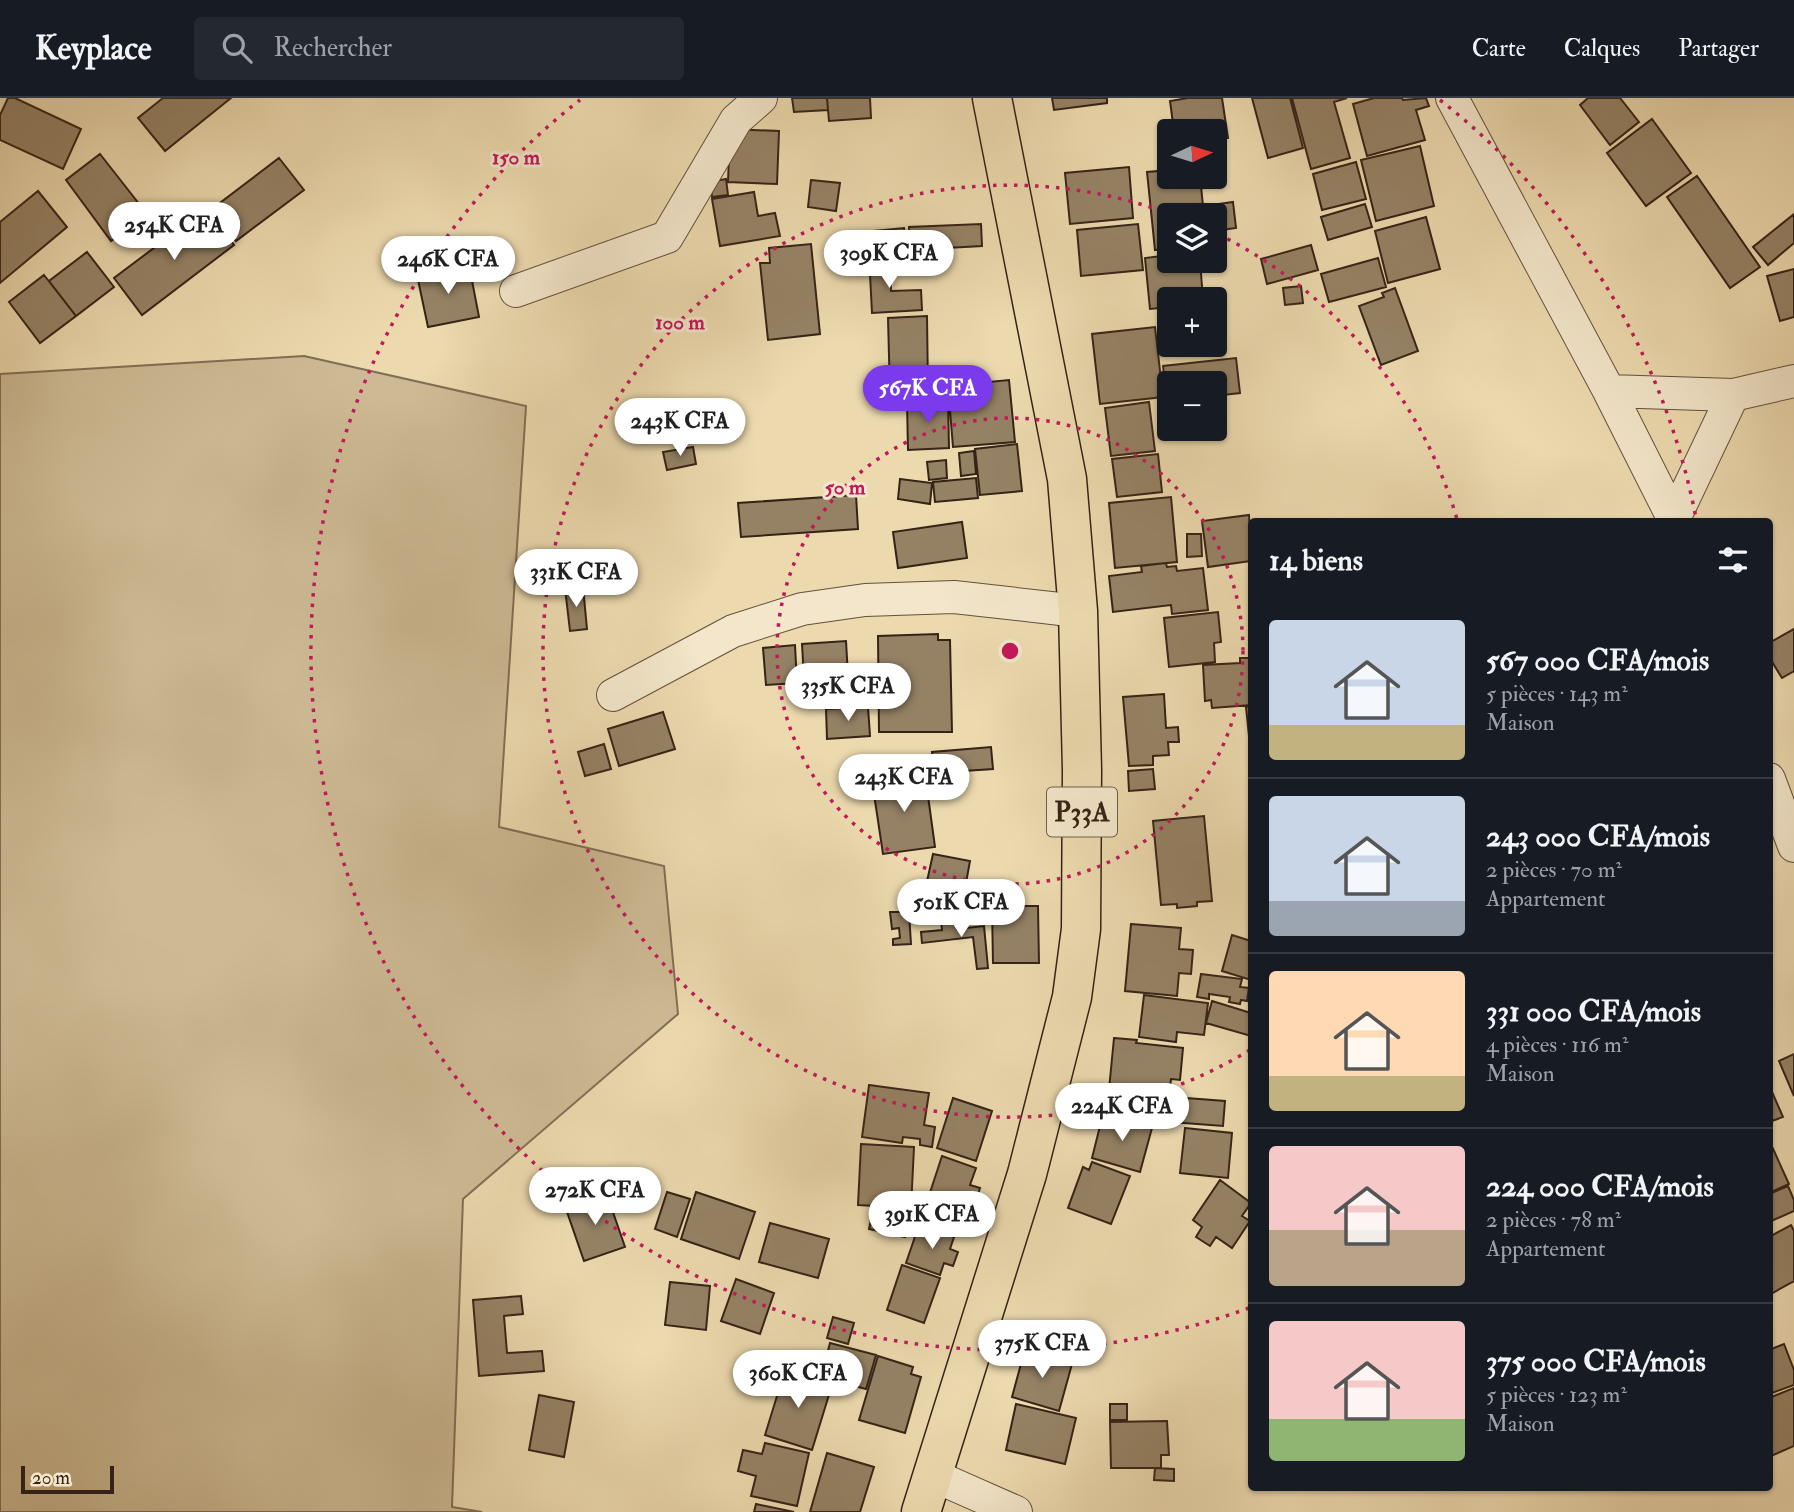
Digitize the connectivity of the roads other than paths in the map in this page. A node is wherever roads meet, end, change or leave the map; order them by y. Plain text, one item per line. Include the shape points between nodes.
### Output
1 (761, 98) edge
2 (992, 98) edge
3 (1452, 98) edge
4 (516, 291) dead end
5 (1794, 381) edge
6 (1609, 391) junction
7 (1733, 395) junction
8 (1673, 518) edge
9 (1675, 518) edge
10 (1078, 611) junction
11 (613, 695) dead end
12 (1773, 790) edge
13 (1794, 846) edge
14 (932, 1475) junction
15 (921, 1512) edge
16 (1016, 1512) edge

1 - 4 street via 736,120 667,237
2 - 10 main road, P33A via 1067,479
3 - 6 street
5 - 7 street
6 - 7 street
6 - 8 street
7 - 9 street
10 - 11 street via 954,597 866,600 802,609 733,631
10 - 14 main road, P33A via 1081,929 1072,997 1027,1174
12 - 13 street
14 - 15 main road, P33A
14 - 16 street

